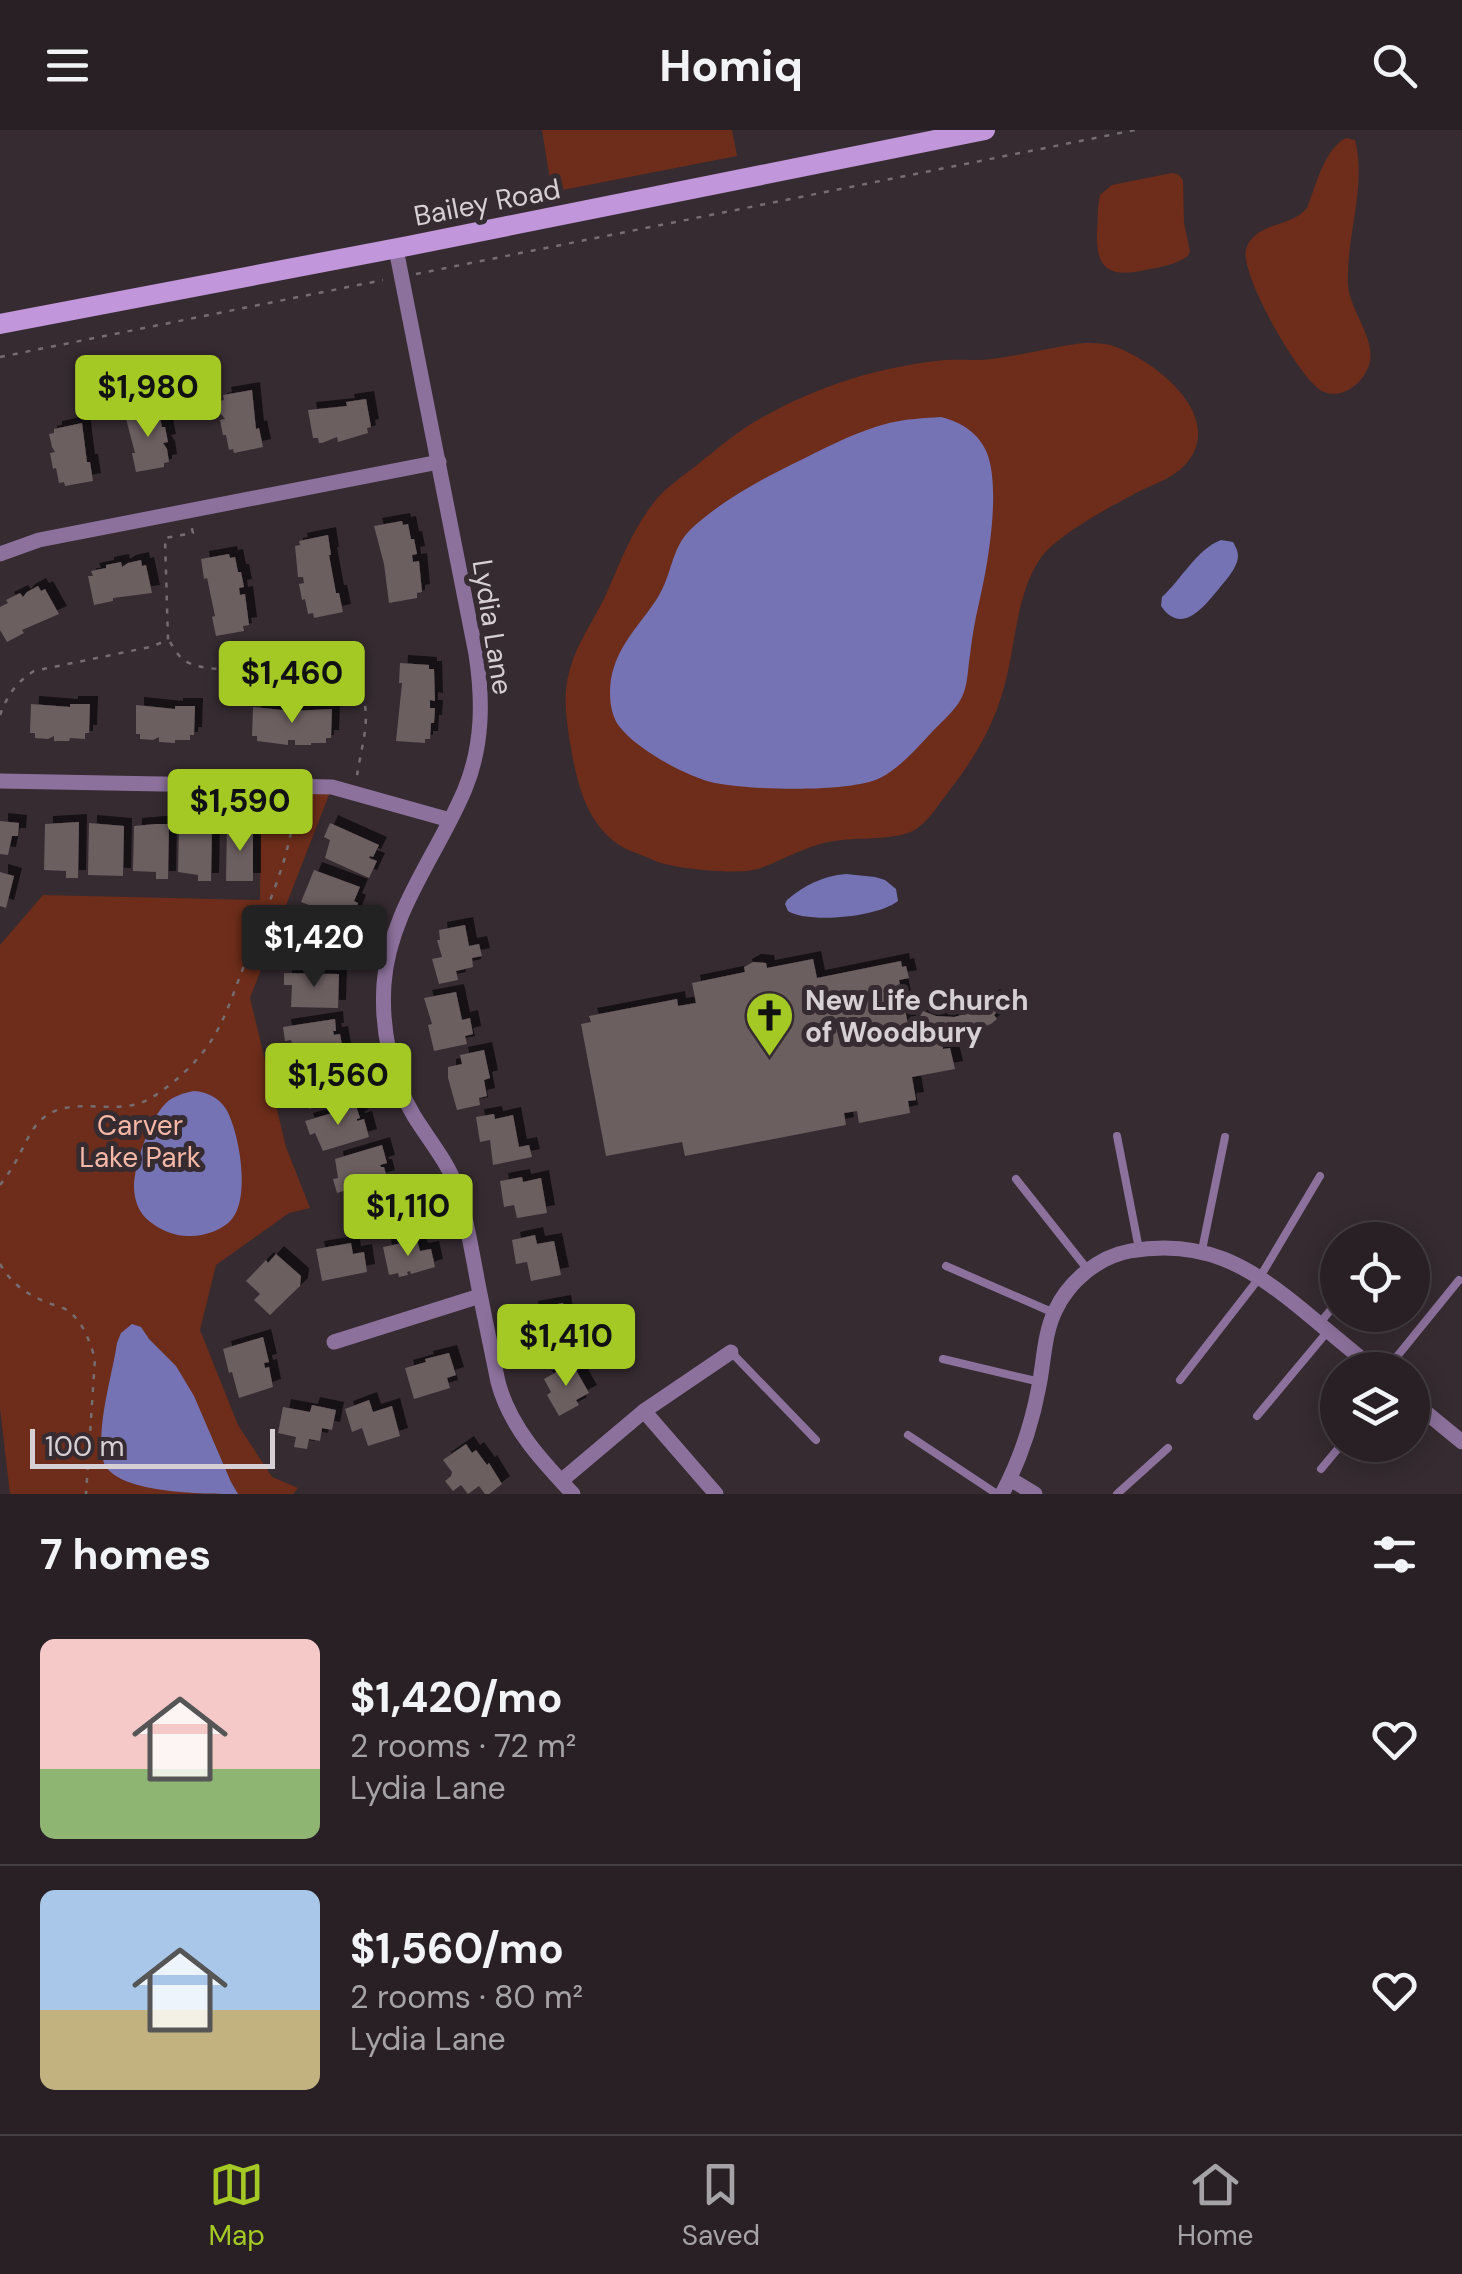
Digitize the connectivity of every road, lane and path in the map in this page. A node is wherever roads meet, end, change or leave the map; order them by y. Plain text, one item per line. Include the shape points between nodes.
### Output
1 (985, 130) edge
2 (1135, 130) edge
3 (396, 249) junction
4 (401, 276) junction
5 (0, 324) edge
6 (0, 358) edge
7 (439, 462) junction
8 (188, 511) junction
9 (0, 554) edge
10 (168, 640) junction
11 (0, 715) edge
12 (0, 782) edge
13 (296, 786) junction
14 (354, 792) junction
15 (450, 820) junction
16 (1117, 1136) dead end
17 (1225, 1137) dead end
18 (1320, 1176) dead end
19 (1016, 1179) dead end
20 (0, 1185) edge
21 (1140, 1250) junction
22 (1202, 1251) junction
23 (0, 1264) edge
24 (946, 1266) dead end
25 (1088, 1270) junction
26 (1260, 1277) junction
27 (1459, 1280) dead end
28 (480, 1296) junction
29 (1054, 1312) junction
30 (1320, 1325) edge
31 (1321, 1332) edge
32 (1329, 1332) edge
33 (334, 1342) dead end
34 (732, 1352) joint
35 (1353, 1352) edge
36 (1401, 1352) edge
37 (943, 1359) dead end
38 (1180, 1380) dead end
39 (1040, 1382) junction
40 (644, 1411) junction
41 (1257, 1416) dead end
42 (1430, 1416) edge
43 (908, 1434) dead end
44 (816, 1440) dead end
45 (1462, 1442) edge
46 (1168, 1448) dead end
47 (1327, 1462) edge
48 (1321, 1469) dead end
49 (561, 1481) junction
50 (1003, 1489) edge
51 (86, 1494) edge
52 (573, 1494) edge
53 (716, 1494) edge
54 (1036, 1494) edge
55 (1117, 1494) edge

1 - 3 main road, Bailey Road
2 - 4 path
3 - 4 street, Lydia Lane
3 - 5 main road, Bailey Road
4 - 6 path
4 - 7 street, Lydia Lane
7 - 8 street
7 - 15 street, Lydia Lane via 482,704 475,755
8 - 9 street
8 - 10 path via 193,533 165,538
10 - 11 path via 34,671 10,693
10 - 14 path via 182,660 202,667 293,670 352,684 366,716
12 - 13 street
13 - 14 street
13 - 20 path via 290,840 274,890 208,1045 174,1081 136,1106 77,1106 42,1118
14 - 15 street
15 - 28 street, Lydia Lane via 395,930 384,1014 402,1090 458,1192
16 - 21 lane
17 - 22 lane
18 - 26 lane
19 - 25 lane
21 - 22 street
21 - 25 street
22 - 26 street
23 - 51 path via 22,1291 74,1315 91,1344
24 - 29 lane
25 - 29 street
26 - 30 street
26 - 38 lane
27 - 36 lane
28 - 33 street
28 - 49 street, Lydia Lane via 506,1406
29 - 39 street
31 - 41 lane
32 - 35 street
34 - 40 street
34 - 44 lane
37 - 39 lane
39 - 50 street via 1028,1437
40 - 49 street
40 - 53 street
42 - 45 street
43 - 50 lane
46 - 55 lane
47 - 48 lane
49 - 52 street, Lydia Lane
50 - 54 street

